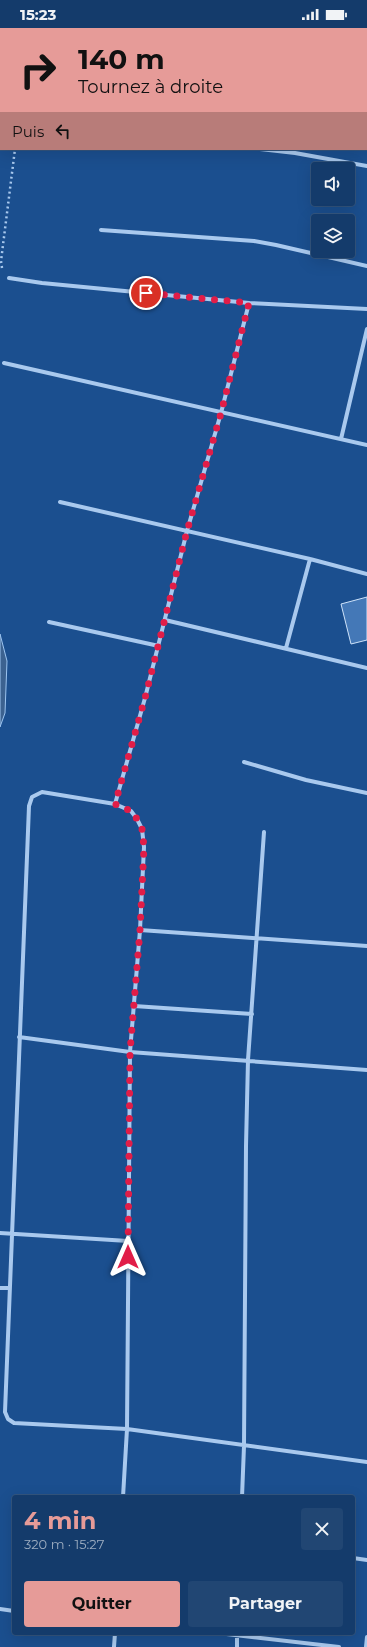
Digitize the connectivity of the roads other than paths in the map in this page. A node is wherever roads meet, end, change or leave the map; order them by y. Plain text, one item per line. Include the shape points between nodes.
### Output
1 (278, 150) edge
2 (296, 151) edge
3 (367, 166) edge
4 (101, 230) dead end
5 (367, 266) edge
6 (9, 278) road end
7 (249, 303) junction
8 (367, 309) edge
9 (367, 329) edge
10 (4, 363) dead end
11 (221, 413) junction
12 (341, 439) junction
13 (367, 445) edge
14 (60, 502) dead end
15 (187, 531) junction
16 (310, 559) junction
17 (367, 574) edge
18 (165, 620) junction
19 (49, 622) dead end
20 (159, 646) junction
21 (286, 648) junction
22 (367, 668) edge
23 (244, 762) dead end
24 (367, 793) edge
25 (115, 804) junction
26 (264, 832) dead end
27 (140, 930) junction
28 (258, 938) junction
29 (367, 946) edge
30 (134, 1006) junction
31 (252, 1014) junction
32 (19, 1038) junction
33 (130, 1052) junction
34 (248, 1060) junction
35 (367, 1070) edge
36 (0, 1233) edge
37 (12, 1234) junction
38 (128, 1241) junction
39 (0, 1288) edge
40 (10, 1288) junction
41 (127, 1429) junction
42 (244, 1446) junction
43 (367, 1462) edge
44 (123, 1495) edge
45 (242, 1495) edge
46 (355, 1558) edge
47 (367, 1560) edge
48 (0, 1609) edge
49 (12, 1611) edge
50 (115, 1635) edge
51 (237, 1635) edge
52 (245, 1635) edge
53 (367, 1637) edge
54 (114, 1647) edge
55 (237, 1647) edge
56 (338, 1647) edge
57 (366, 1647) edge

1 - 2 street
2 - 3 street
4 - 5 street via 254,241
6 - 7 street
7 - 8 street
7 - 11 street
9 - 12 street
10 - 11 street
11 - 12 street
11 - 15 street
12 - 13 street
14 - 15 street
15 - 16 street
15 - 18 street
16 - 17 street
16 - 21 street
18 - 20 street
18 - 21 street
19 - 20 street
20 - 25 street
21 - 22 street
23 - 24 street via 306,780
25 - 27 street via 131,811 142,829 144,847
25 - 32 street via 42,792 32,797 29,806
26 - 28 street
27 - 28 street
27 - 30 street
28 - 29 street
28 - 31 street
30 - 31 street
30 - 33 street
31 - 34 street
32 - 33 street
32 - 37 street
33 - 34 street
33 - 38 street
34 - 35 street
34 - 42 street
36 - 37 street
37 - 38 street
37 - 40 street
38 - 41 street
39 - 40 street
40 - 41 street via 5,1412 8,1419 14,1423
41 - 42 street
41 - 44 street
42 - 43 street
42 - 45 street
46 - 47 street
48 - 49 street
50 - 54 street
51 - 55 street
52 - 56 street
53 - 57 street

